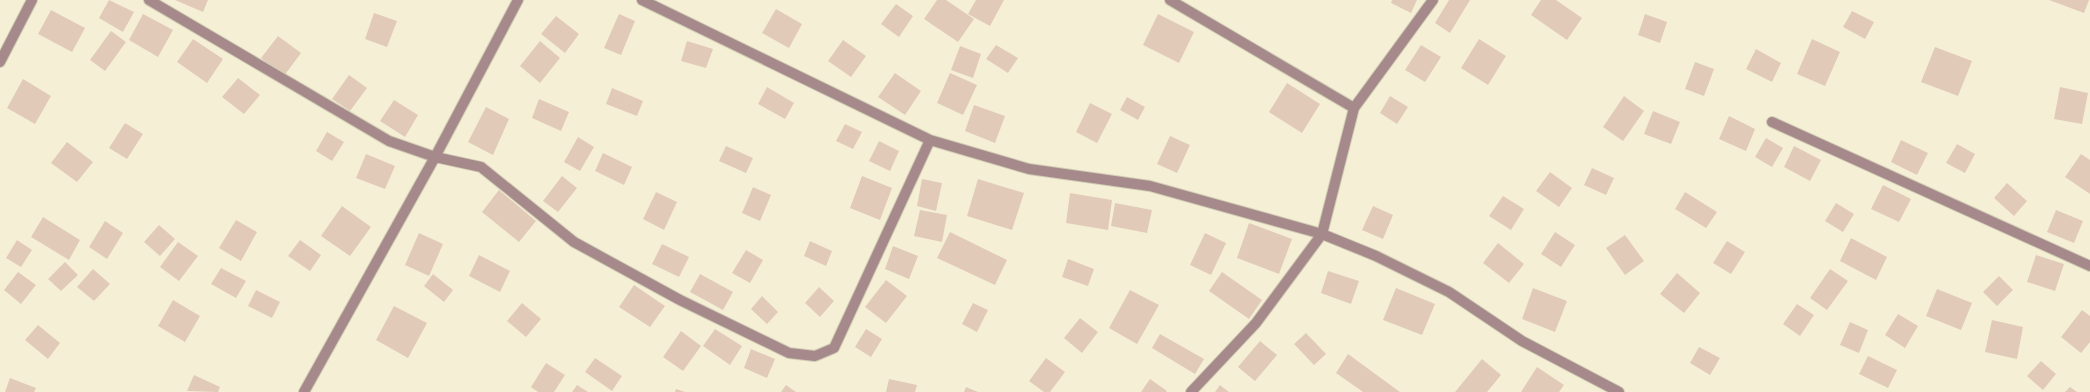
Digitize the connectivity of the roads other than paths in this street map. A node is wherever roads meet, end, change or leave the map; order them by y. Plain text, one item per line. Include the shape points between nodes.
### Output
1 (32, 0) edge
2 (149, 0) edge
3 (518, 0) edge
4 (642, 0) edge
5 (1170, 0) edge
6 (1433, 0) edge
7 (0, 62) edge
8 (1354, 108) junction
9 (1772, 122) dead end
10 (930, 140) junction
11 (435, 157) junction
12 (1322, 234) junction
13 (2090, 266) edge
14 (304, 392) edge
15 (1191, 392) edge
16 (1619, 392) edge

1 - 7 street
2 - 11 street via 390,141
3 - 11 street
4 - 10 street
5 - 8 street
6 - 8 street
8 - 12 street
9 - 13 street
10 - 11 street via 834,348 815,356 790,353 680,300 574,242 481,167
10 - 12 street via 1029,169 1150,186
11 - 14 street
12 - 15 street via 1256,322
12 - 16 street via 1376,256 1449,292 1522,341

